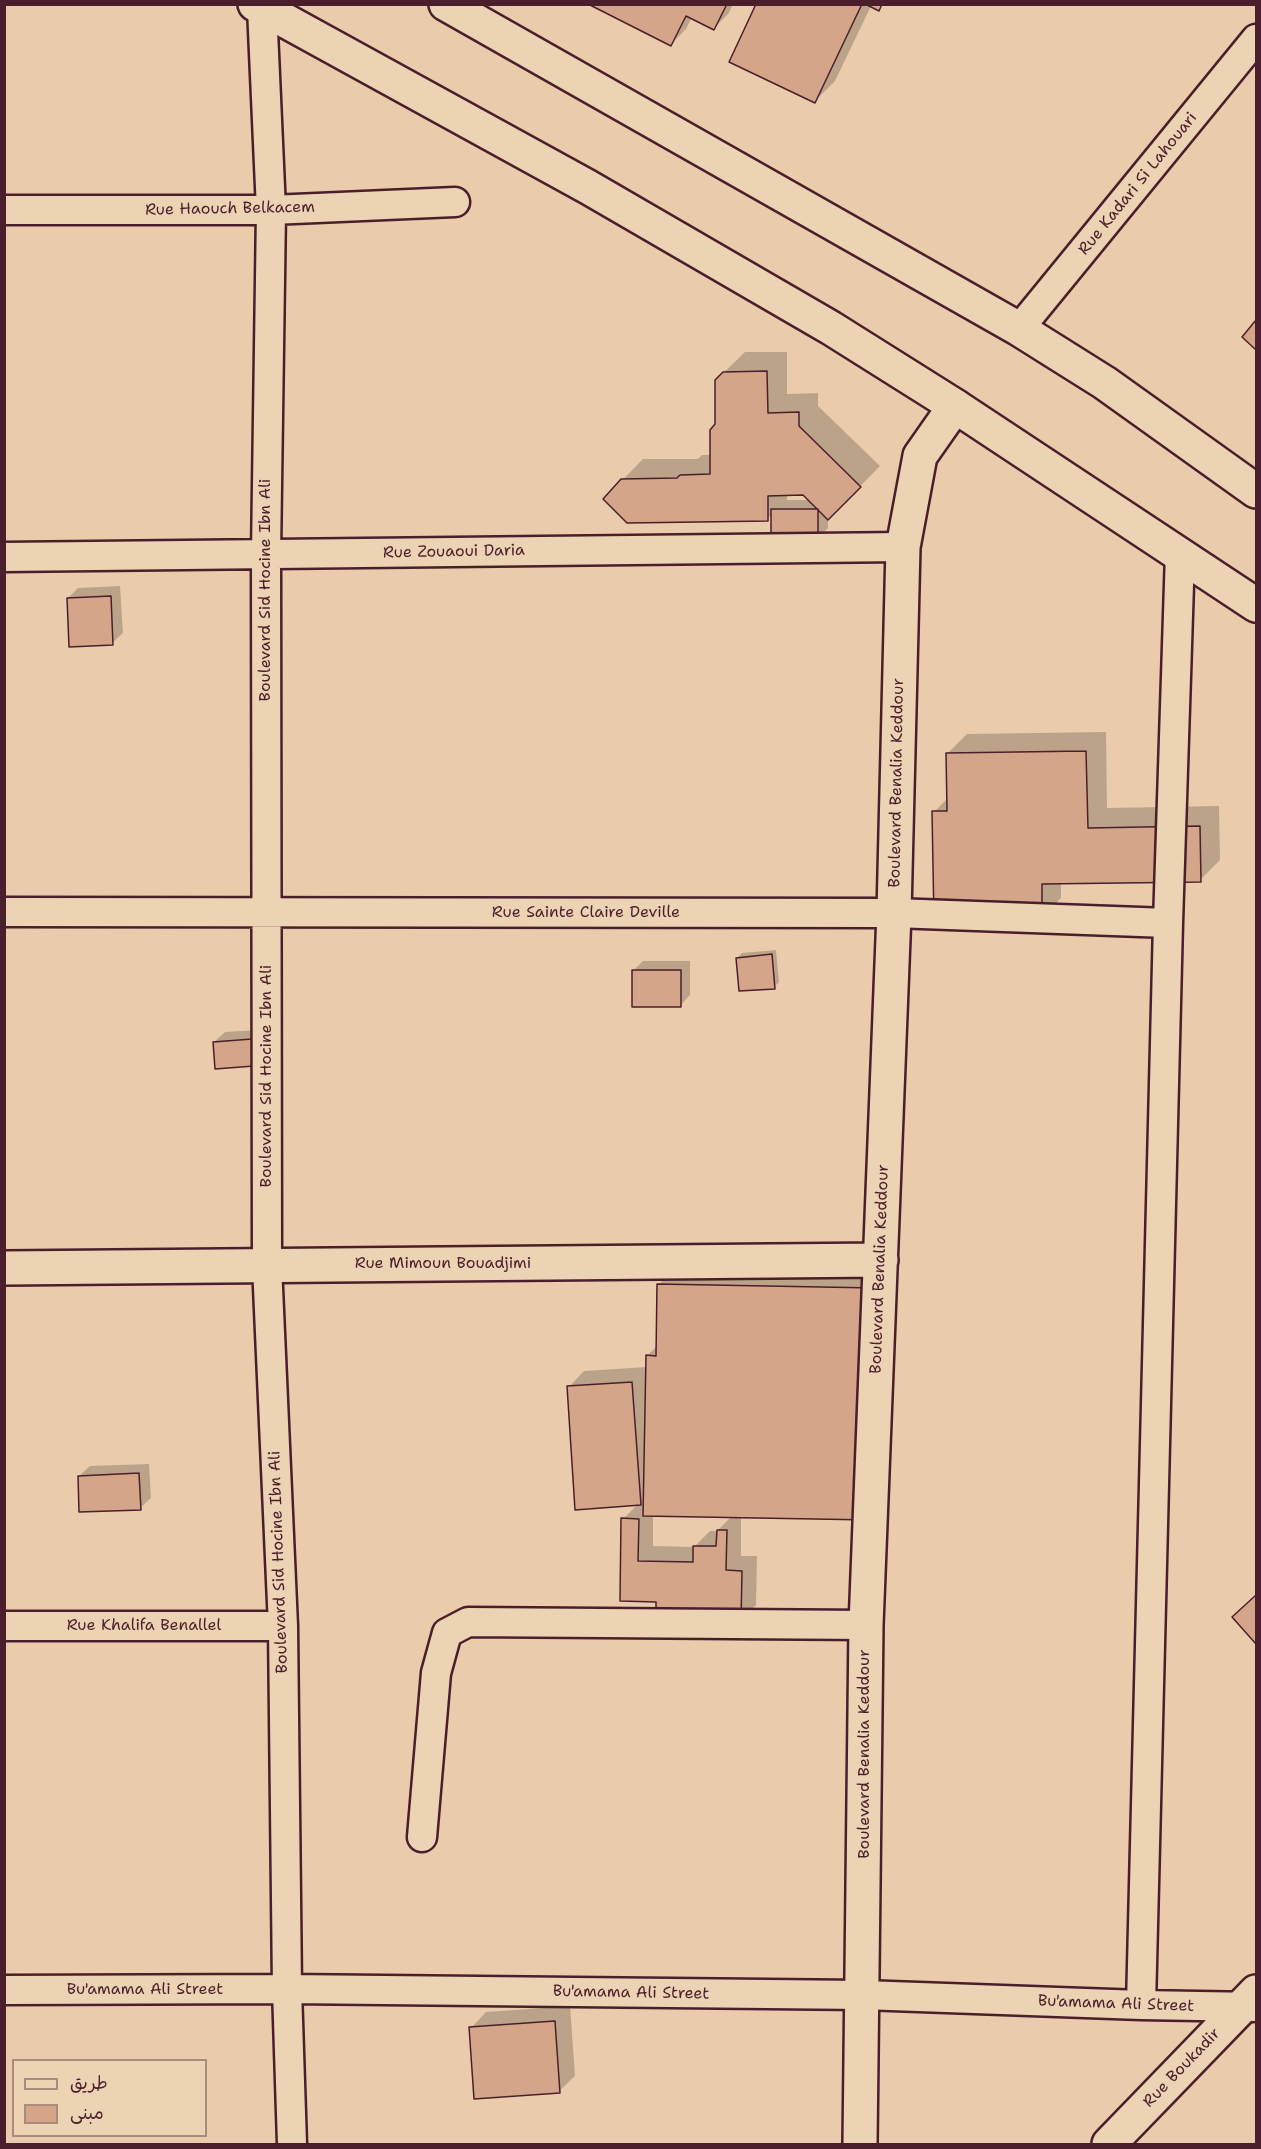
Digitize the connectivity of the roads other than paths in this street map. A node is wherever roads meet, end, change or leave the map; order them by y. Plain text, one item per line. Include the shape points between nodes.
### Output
1 (447, 4) edge
2 (259, 6) edge
3 (1257, 39) edge
4 (455, 202) dead end
5 (4, 210) edge
6 (271, 210) junction
7 (1019, 329) junction
8 (956, 406) junction
9 (1257, 491) edge
10 (903, 547) junction
11 (1180, 553) junction
12 (266, 554) junction
13 (4, 556) edge
14 (1257, 605) edge
15 (4, 912) edge
16 (267, 913) junction
17 (894, 913) junction
18 (1168, 923) junction
19 (881, 1260) junction
20 (267, 1265) junction
21 (4, 1268) edge
22 (866, 1625) junction
23 (4, 1626) edge
24 (283, 1626) junction
25 (422, 1837) dead end
26 (287, 1989) junction
27 (4, 1990) edge
28 (863, 1995) junction
29 (1252, 2001) edge
30 (1141, 2006) junction
31 (292, 2145) edge
32 (860, 2145) edge
33 (1109, 2145) edge

1 - 7 street
2 - 6 street, Boulevard Sid Hocine Ibn Ali
2 - 8 street via 588,187 831,328
3 - 7 street, Rue Kadari Si Lahouari
4 - 6 street, Rue Haouch Belkacem
5 - 6 street, Rue Haouch Belkacem
6 - 12 street, Boulevard Sid Hocine Ibn Ali
7 - 9 street via 1105,383
8 - 10 street, Boulevard Benalia Keddour via 920,456
8 - 11 street
10 - 12 street, Rue Zouaoui Daria
10 - 17 street, Boulevard Benalia Keddour
11 - 14 street
11 - 18 street
12 - 13 street, Rue Zouaoui Daria
12 - 16 street, Boulevard Sid Hocine Ibn Ali
15 - 16 street, Rue Sainte Claire Deville
16 - 17 street, Rue Sainte Claire Deville
16 - 20 street, Boulevard Sid Hocine Ibn Ali
17 - 18 street, Rue Sainte Claire Deville
17 - 19 street, Boulevard Benalia Keddour
18 - 30 street
19 - 20 street, Rue Mimoun Bouadjimi
19 - 22 street, Boulevard Benalia Keddour
20 - 21 street, Rue Mimoun Bouadjimi
20 - 24 street, Boulevard Sid Hocine Ibn Ali
22 - 25 street via 468,1622 447,1633 436,1673
22 - 28 street, Boulevard Benalia Keddour
23 - 24 street, Rue Khalifa Benallel
24 - 26 street, Boulevard Sid Hocine Ibn Ali
26 - 27 street, Bu'amama Ali Street
26 - 28 street, Bu'amama Ali Street
26 - 31 street, Boulevard Sid Hocine Ibn Ali
28 - 30 street, Bu'amama Ali Street
28 - 32 street, Boulevard Benalia Keddour
29 - 30 street, Bu'amama Ali Street
29 - 33 street, Rue Boukadir

